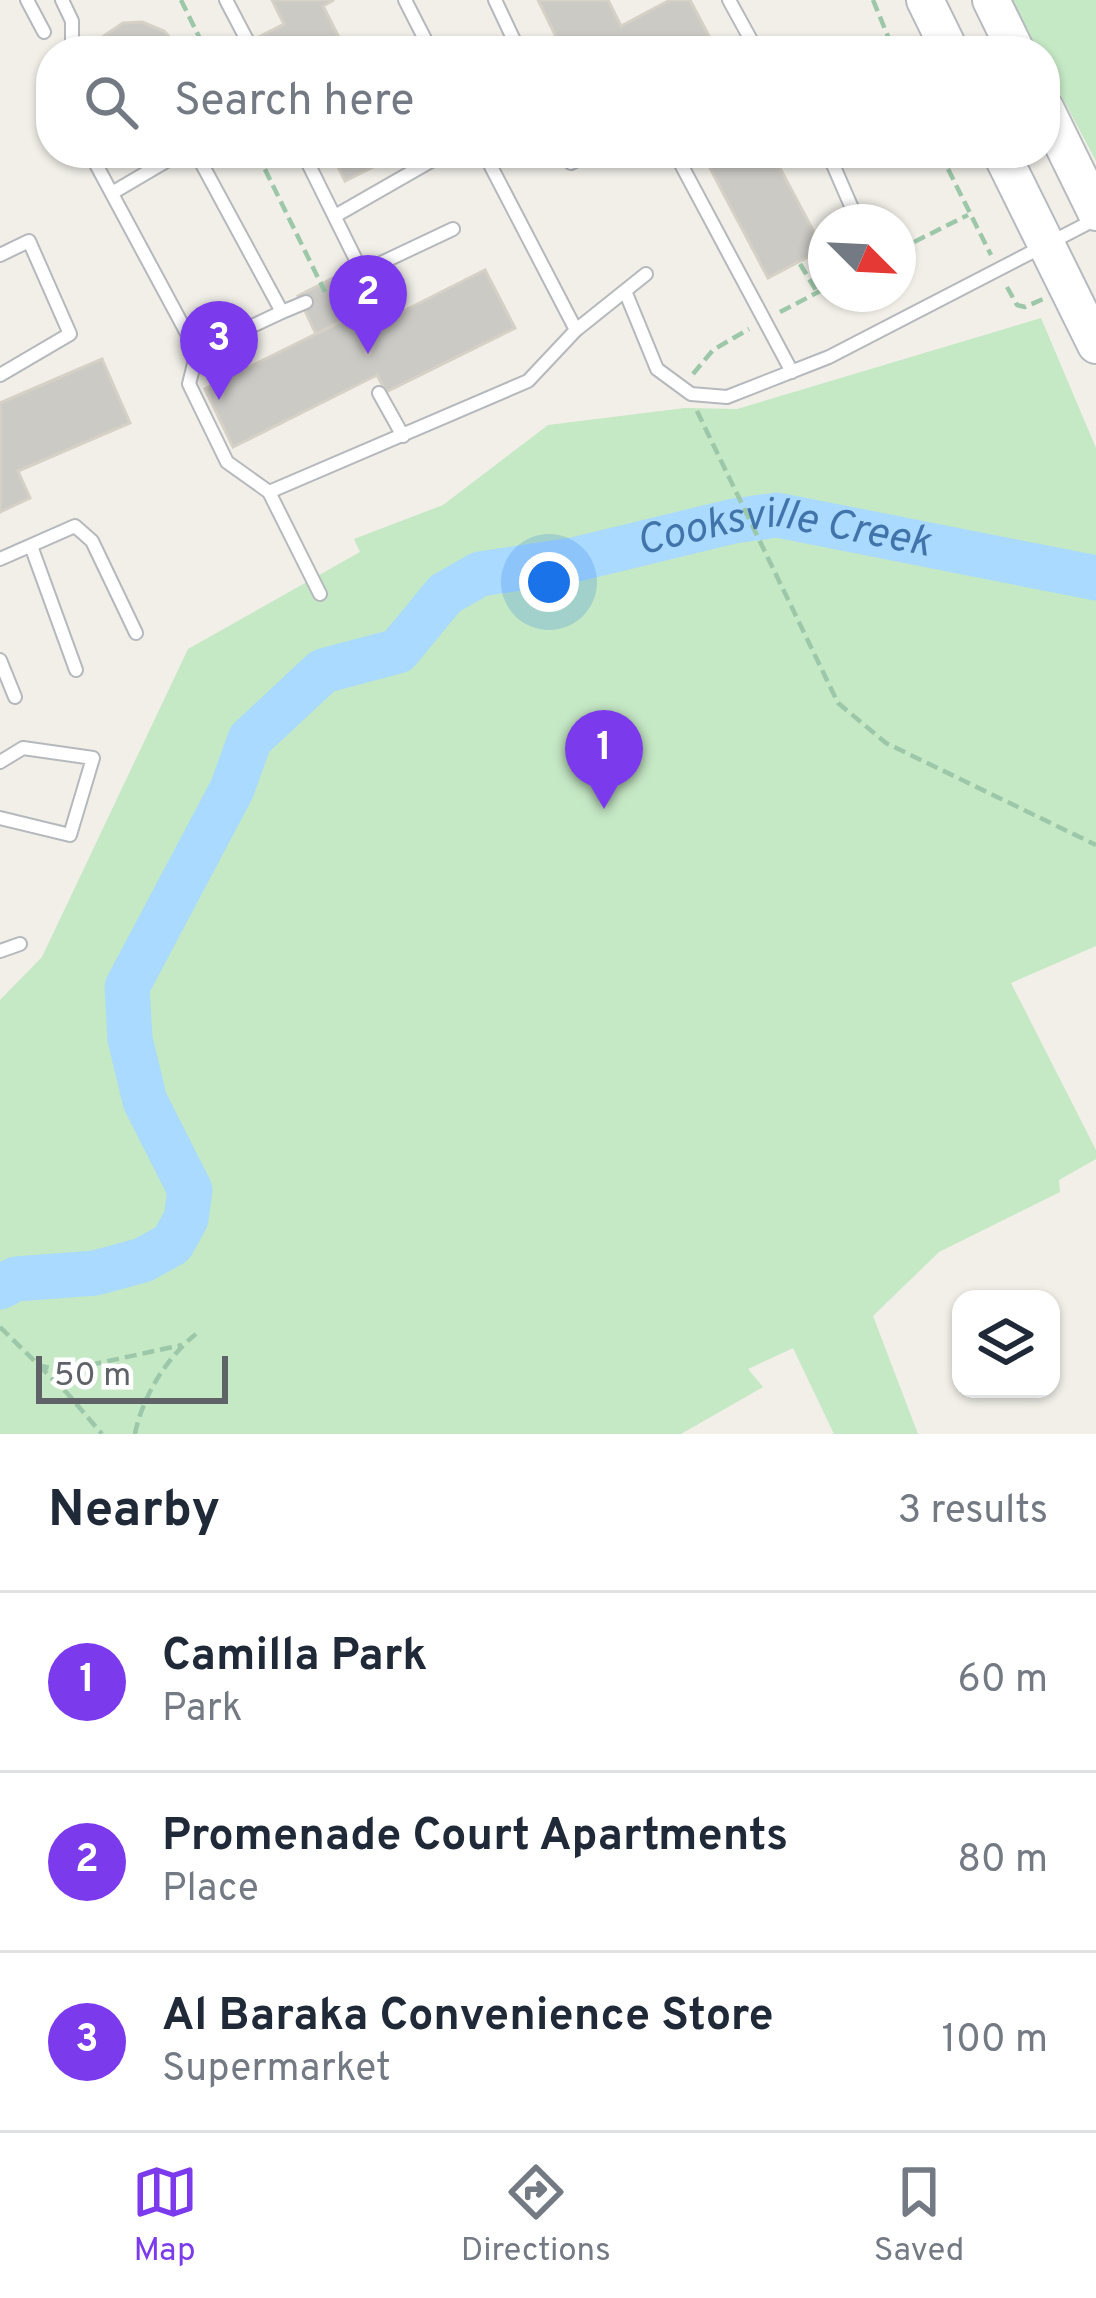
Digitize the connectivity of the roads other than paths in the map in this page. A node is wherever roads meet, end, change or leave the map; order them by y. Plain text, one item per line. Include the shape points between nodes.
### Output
1 (27, 0) edge
2 (62, 0) edge
3 (226, 0) edge
4 (405, 0) edge
5 (495, 0) edge
6 (729, 0) edge
7 (925, 0) edge
8 (991, 0) edge
9 (44, 32) dead end
10 (72, 36) edge
11 (245, 36) edge
12 (423, 36) edge
13 (512, 36) edge
14 (749, 36) edge
15 (943, 36) edge
16 (1009, 36) edge
17 (1060, 139) edge
18 (99, 168) edge
19 (155, 168) edge
20 (204, 168) edge
21 (311, 168) edge
22 (419, 168) edge
23 (492, 168) edge
24 (683, 168) edge
25 (835, 168) edge
26 (1007, 168) edge
27 (112, 194) junction
28 (850, 204) edge
29 (1096, 215) edge
30 (335, 216) junction
31 (453, 229) dead end
32 (1047, 248) junction
33 (0, 255) edge
34 (646, 274) dead end
35 (626, 291) junction
36 (306, 302) dead end
37 (281, 312) junction
38 (576, 330) junction
39 (1096, 345) edge
40 (196, 352) junction
41 (792, 372) junction
42 (0, 374) edge
43 (379, 393) dead end
44 (403, 436) junction
45 (269, 492) junction
46 (31, 546) junction
47 (0, 560) edge
48 (320, 594) dead end
49 (136, 633) dead end
50 (0, 660) edge
51 (76, 670) dead end
52 (15, 697) dead end
53 (0, 762) edge
54 (0, 818) edge
55 (20, 944) dead end
56 (0, 951) edge

1 - 9 lane
2 - 10 lane
3 - 11 lane
4 - 12 lane
5 - 13 lane
6 - 14 lane
7 - 15 main road
8 - 16 main road
17 - 29 main road
18 - 27 lane
19 - 27 lane
20 - 37 lane
21 - 30 lane
22 - 30 lane
23 - 38 lane
24 - 41 lane
25 - 28 lane
26 - 32 main road
27 - 40 lane
29 - 32 lane
30 - 31 lane via 356,276
32 - 39 main road
32 - 41 lane
33 - 42 lane via 29,242 70,334
34 - 35 lane
35 - 38 lane
35 - 41 lane via 658,369 691,394 727,397
36 - 37 lane
37 - 40 lane
38 - 44 lane via 528,381
40 - 45 lane via 189,384 226,462
43 - 44 lane
44 - 45 lane
45 - 48 lane
46 - 47 lane
46 - 49 lane via 76,526 92,541
46 - 51 lane
50 - 52 lane
53 - 54 lane via 22,748 92,758 70,835
55 - 56 lane

